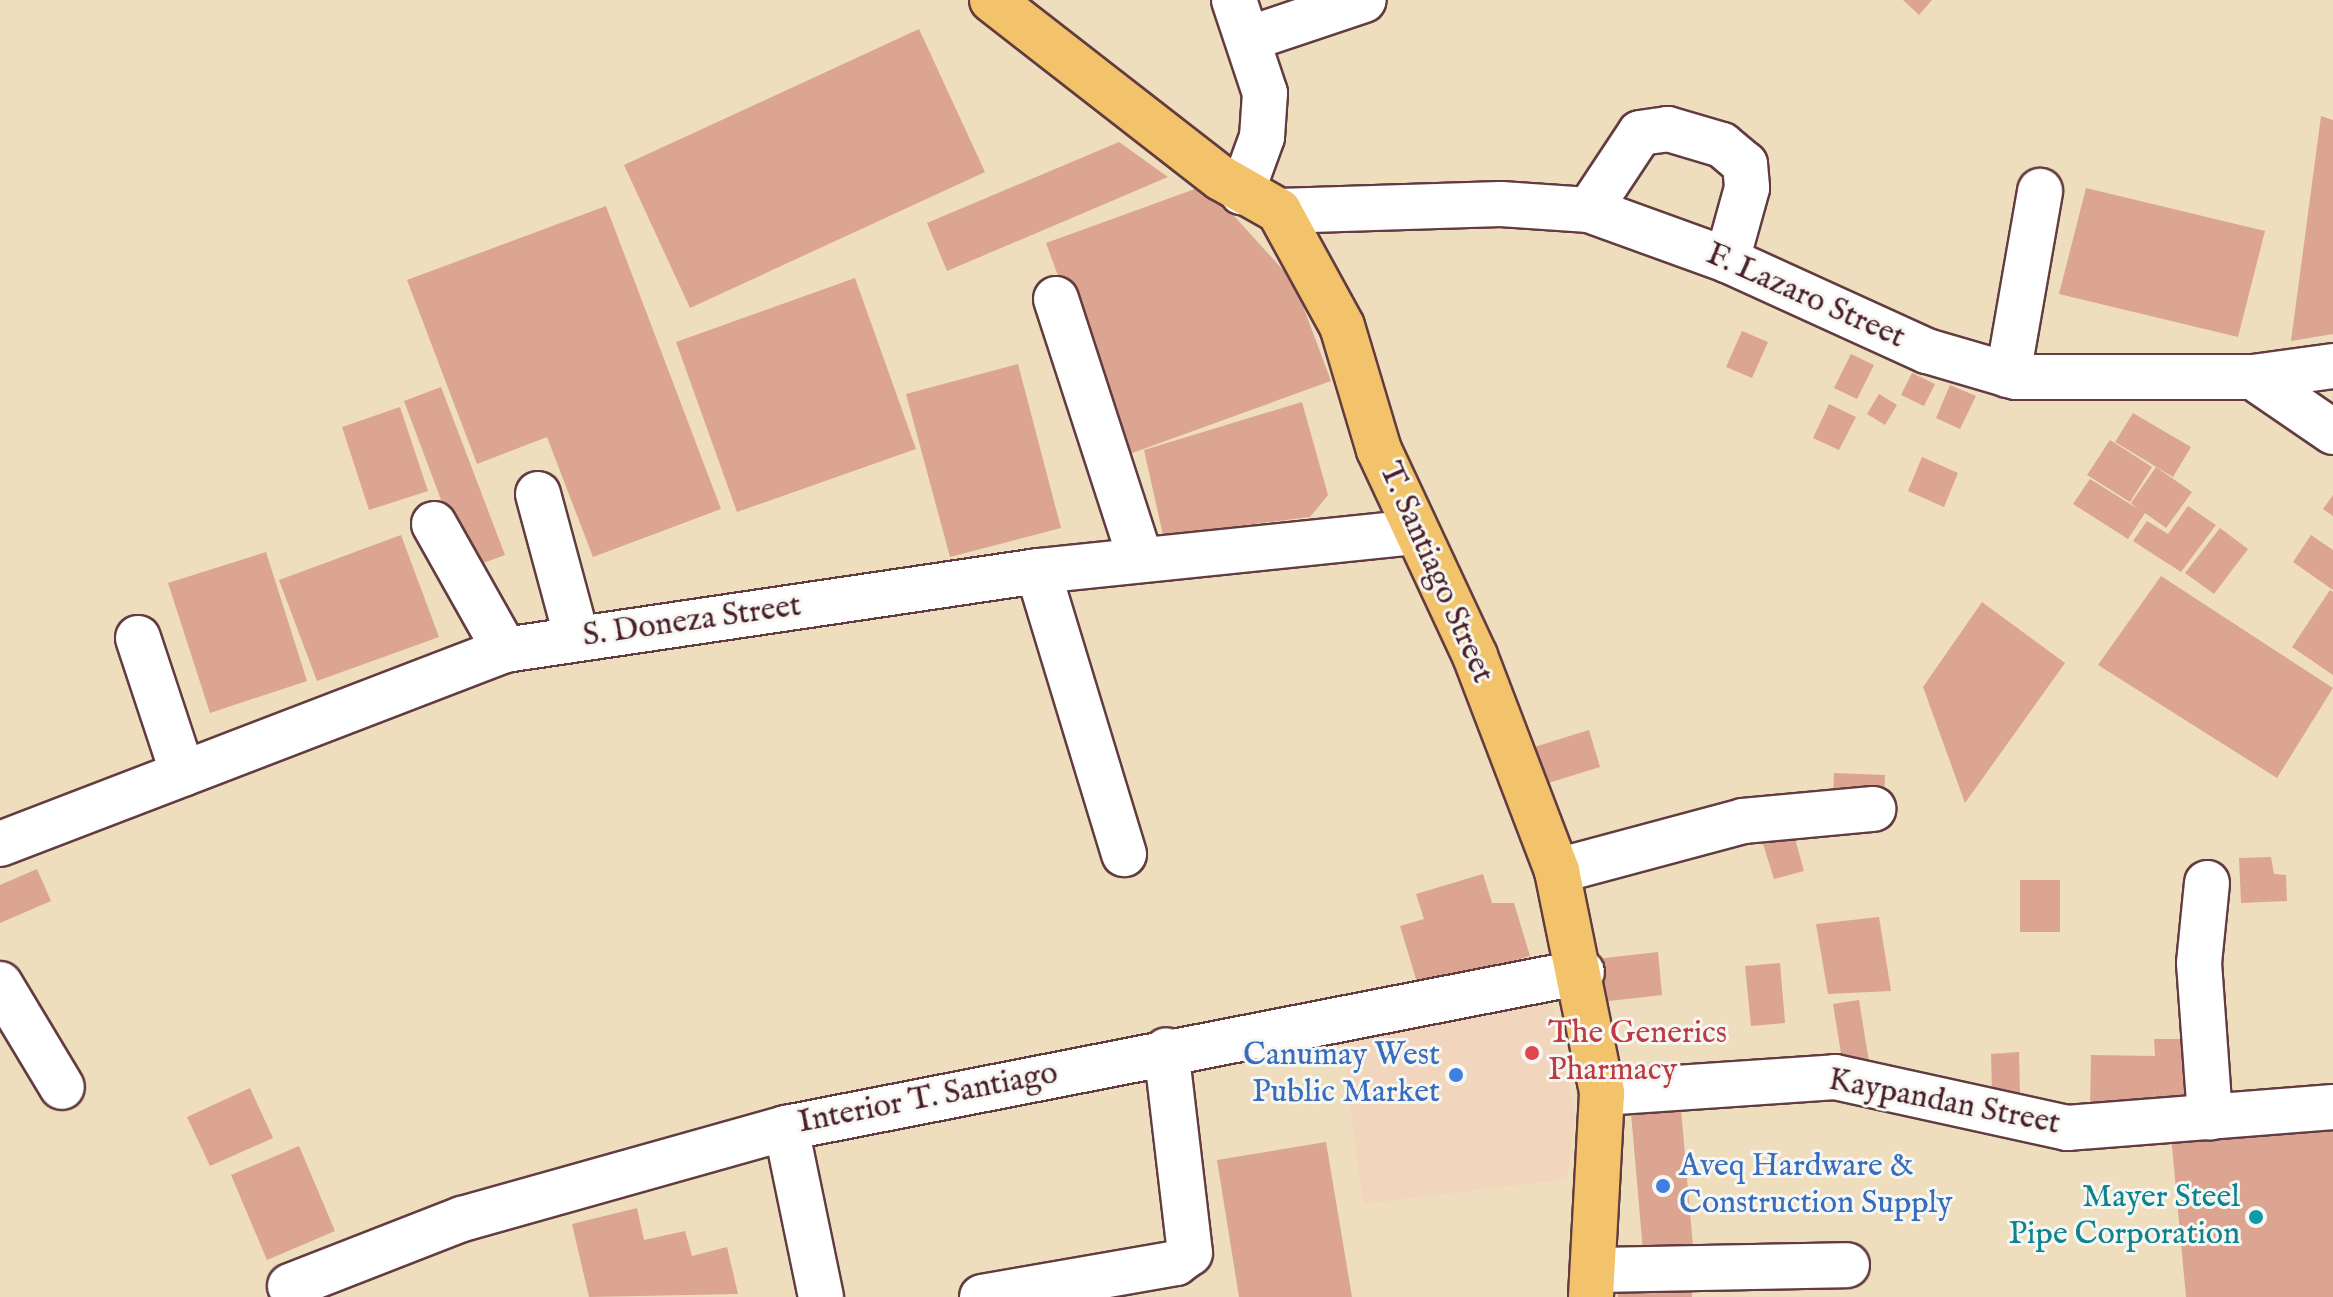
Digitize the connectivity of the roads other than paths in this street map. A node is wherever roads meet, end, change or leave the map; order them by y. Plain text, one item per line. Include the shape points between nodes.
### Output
1 (992, 0) edge
2 (1364, 0) edge
3 (1241, 20) edge
4 (2040, 191) dead end
5 (1261, 202) junction
6 (1589, 210) junction
7 (1727, 260) junction
8 (1056, 299) dead end
9 (2333, 366) edge
10 (2008, 375) junction
11 (2253, 377) junction
12 (2333, 432) edge
13 (538, 494) dead end
14 (434, 524) dead end
15 (1416, 532) junction
16 (1141, 560) junction
17 (1038, 571) junction
18 (138, 638) dead end
19 (577, 639) junction
20 (505, 650) junction
21 (183, 774) junction
22 (1873, 809) dead end
23 (0, 844) edge
24 (1124, 854) dead end
25 (1557, 871) junction
26 (2207, 883) dead end
27 (1582, 972) junction
28 (0, 984) edge
29 (1166, 1050) junction
30 (62, 1087) dead end
31 (1602, 1093) junction
32 (2333, 1107) edge
33 (2210, 1118) junction
34 (786, 1128) junction
35 (1847, 1265) dead end
36 (1592, 1283) edge
37 (290, 1286) dead end
38 (821, 1297) edge
39 (982, 1297) edge

1 - 5 main road, T. Santiago Street
2 - 3 street
3 - 5 street via 1265,93
4 - 10 street
5 - 6 street, F. Lazaro Street
5 - 15 main road, T. Santiago Street via 1342,326 1379,450
6 - 7 street, F. Lazaro Street
6 - 7 street via 1640,133 1668,129 1722,145 1745,164 1747,188
7 - 10 street, F. Lazaro Street via 1868,328
8 - 16 street
9 - 11 street, F. Lazaro Street
10 - 11 street, F. Lazaro Street via 2103,382
11 - 12 street
13 - 19 street
14 - 20 street
15 - 16 street, S. Doneza Street
15 - 25 main road, T. Santiago Street via 1491,695
16 - 17 street, S. Doneza Street
17 - 19 street, S. Doneza Street
17 - 24 street
18 - 21 street
19 - 20 street, S. Doneza Street
20 - 21 street, S. Doneza Street
21 - 23 street, S. Doneza Street
22 - 25 street via 1743,821
25 - 27 main road, T. Santiago Street
26 - 33 street via 2199,963
27 - 29 street, Interior T. Santiago
27 - 31 main road, T. Santiago Street
28 - 30 street
29 - 34 street, Interior T. Santiago
29 - 39 street via 1190,1253 1176,1263
31 - 33 street, Kaypandan Street via 1835,1077 2067,1128
31 - 36 main road, T. Santiago Street
32 - 33 street, Kaypandan Street
34 - 37 street, Interior T. Santiago via 462,1219
34 - 38 street
35 - 36 street

